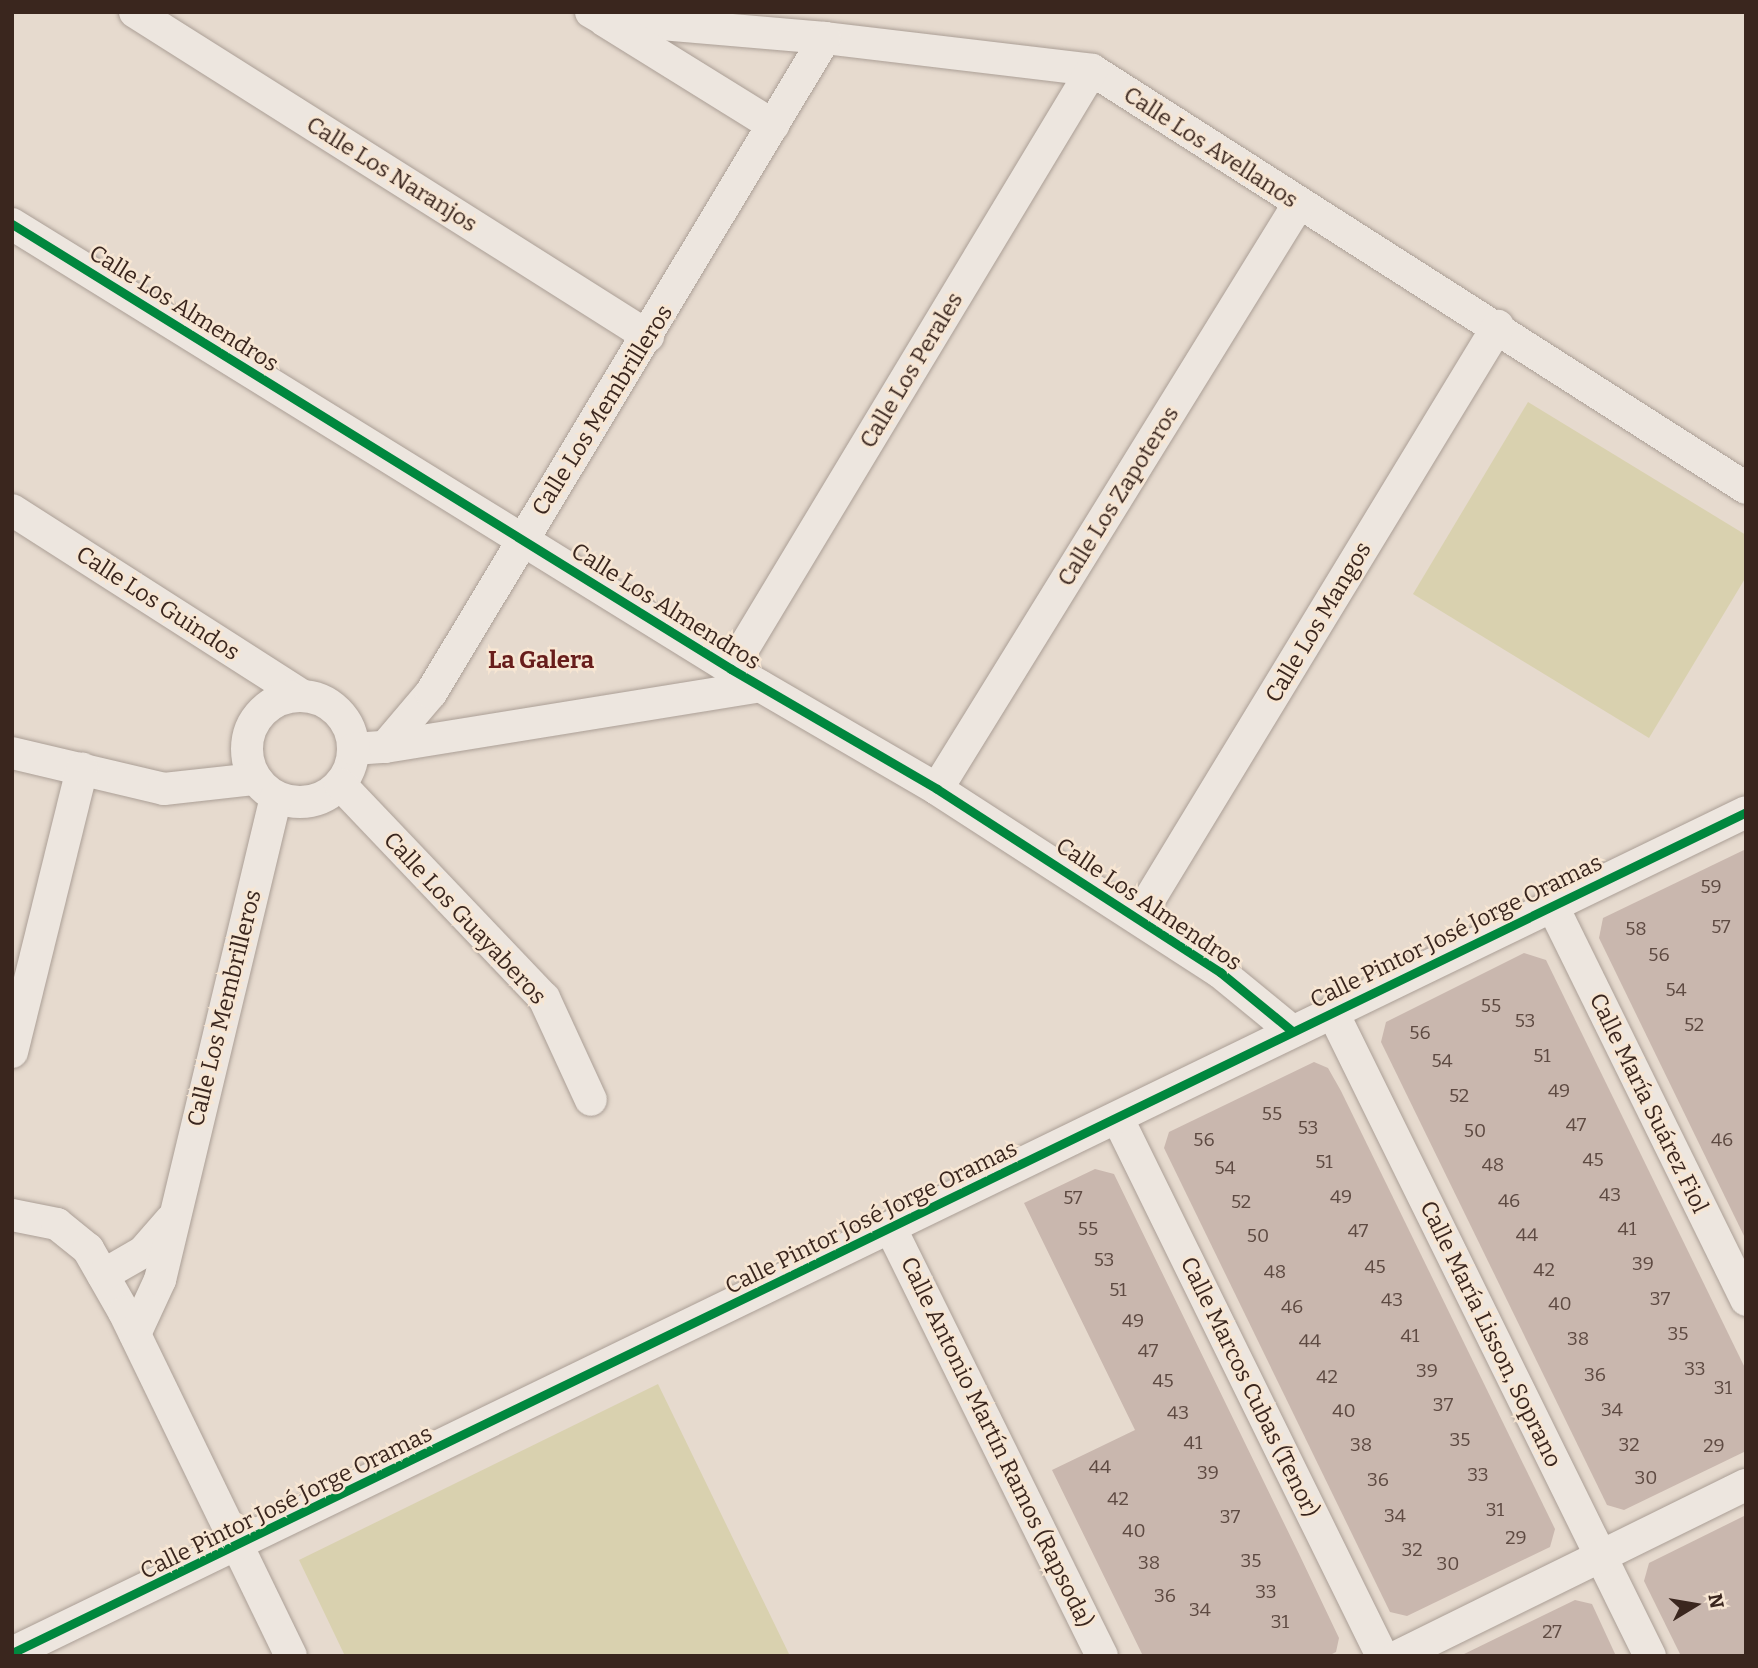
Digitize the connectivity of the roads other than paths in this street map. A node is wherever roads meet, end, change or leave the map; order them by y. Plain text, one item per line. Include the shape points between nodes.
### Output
1 (135, 12) edge
2 (597, 16) edge
3 (825, 38) junction
4 (1092, 70) junction
5 (773, 125) junction
6 (1299, 203) junction
7 (12, 224) edge
8 (1499, 326) junction
9 (648, 336) junction
10 (1746, 488) edge
11 (12, 510) edge
12 (522, 540) junction
13 (731, 669) junction
14 (760, 686) junction
15 (303, 696) junction
16 (385, 747) junction
17 (353, 749) junction
18 (12, 753) edge
19 (82, 769) junction
20 (341, 784) junction
21 (266, 788) junction
22 (937, 789) junction
23 (1746, 812) edge
24 (1553, 906) junction
25 (1138, 918) junction
26 (1333, 1013) junction
27 (1292, 1031) junction
28 (12, 1052) edge
29 (592, 1100) dead end
30 (1118, 1119) junction
31 (12, 1215) edge
32 (172, 1219) junction
33 (891, 1229) junction
34 (103, 1275) junction
35 (1746, 1300) edge
36 (135, 1334) junction
37 (1746, 1485) edge
38 (237, 1547) junction
39 (1601, 1556) junction
40 (12, 1653) edge
41 (291, 1656) edge
42 (1102, 1656) edge
43 (1382, 1656) edge
44 (1398, 1656) edge
45 (1650, 1656) edge

1 - 9 street, Calle Los Naranjos
2 - 3 street, Calle Los Avellanos
2 - 5 street, Calle Los Avellanos
3 - 4 street, Calle Los Avellanos
3 - 5 street, Calle Los Membrilleros
4 - 6 street, Calle Los Avellanos
4 - 13 street, Calle Los Perales
5 - 9 street, Calle Los Membrilleros
6 - 8 street, Calle Los Avellanos
6 - 22 street, Calle Los Zapoteros
7 - 12 street, Calle Los Almendros
8 - 10 street, Calle Los Avellanos
8 - 25 street, Calle Los Mangos
9 - 12 street, Calle Los Membrilleros
11 - 15 street, Calle Los Guindos
12 - 13 street, Calle Los Almendros
12 - 16 street, Calle Los Membrilleros via 430,693
13 - 14 street, Calle Los Almendros
14 - 16 street
14 - 22 street, Calle Los Almendros
15 - 17 street via 333,707 351,733
15 - 21 street via 286,697 258,716 246,747
16 - 17 street
17 - 20 street
18 - 19 street
19 - 21 street via 164,789
19 - 28 street
20 - 21 street via 311,802
20 - 29 street, Calle Los Guayaberos via 544,999
21 - 32 street, Calle Los Membrilleros
22 - 25 street, Calle Los Almendros
23 - 24 street, Calle Pintor José Jorge Oramas
24 - 26 street, Calle Pintor José Jorge Oramas
24 - 35 street, Calle María Suárez Fiol
25 - 27 street, Calle Los Almendros via 1220,972
26 - 27 street, Calle Pintor José Jorge Oramas
26 - 39 street, Calle María Lisson, Soprano
27 - 30 street, Calle Pintor José Jorge Oramas
30 - 33 street, Calle Pintor José Jorge Oramas
30 - 43 street, Calle Marcos Cubas (Tenor)
31 - 34 street via 57,1224 88,1249
32 - 34 street, Calle Los Membrilleros via 143,1252
32 - 36 street, Calle Los Membrilleros via 160,1280
33 - 38 street, Calle Pintor José Jorge Oramas
33 - 42 street, Calle Antonio Martín Ramos (Rapsoda)
34 - 36 street
36 - 38 street
37 - 39 street
38 - 40 street, Calle Pintor José Jorge Oramas
38 - 41 street
39 - 44 street
39 - 45 street, Calle María Lisson, Soprano

